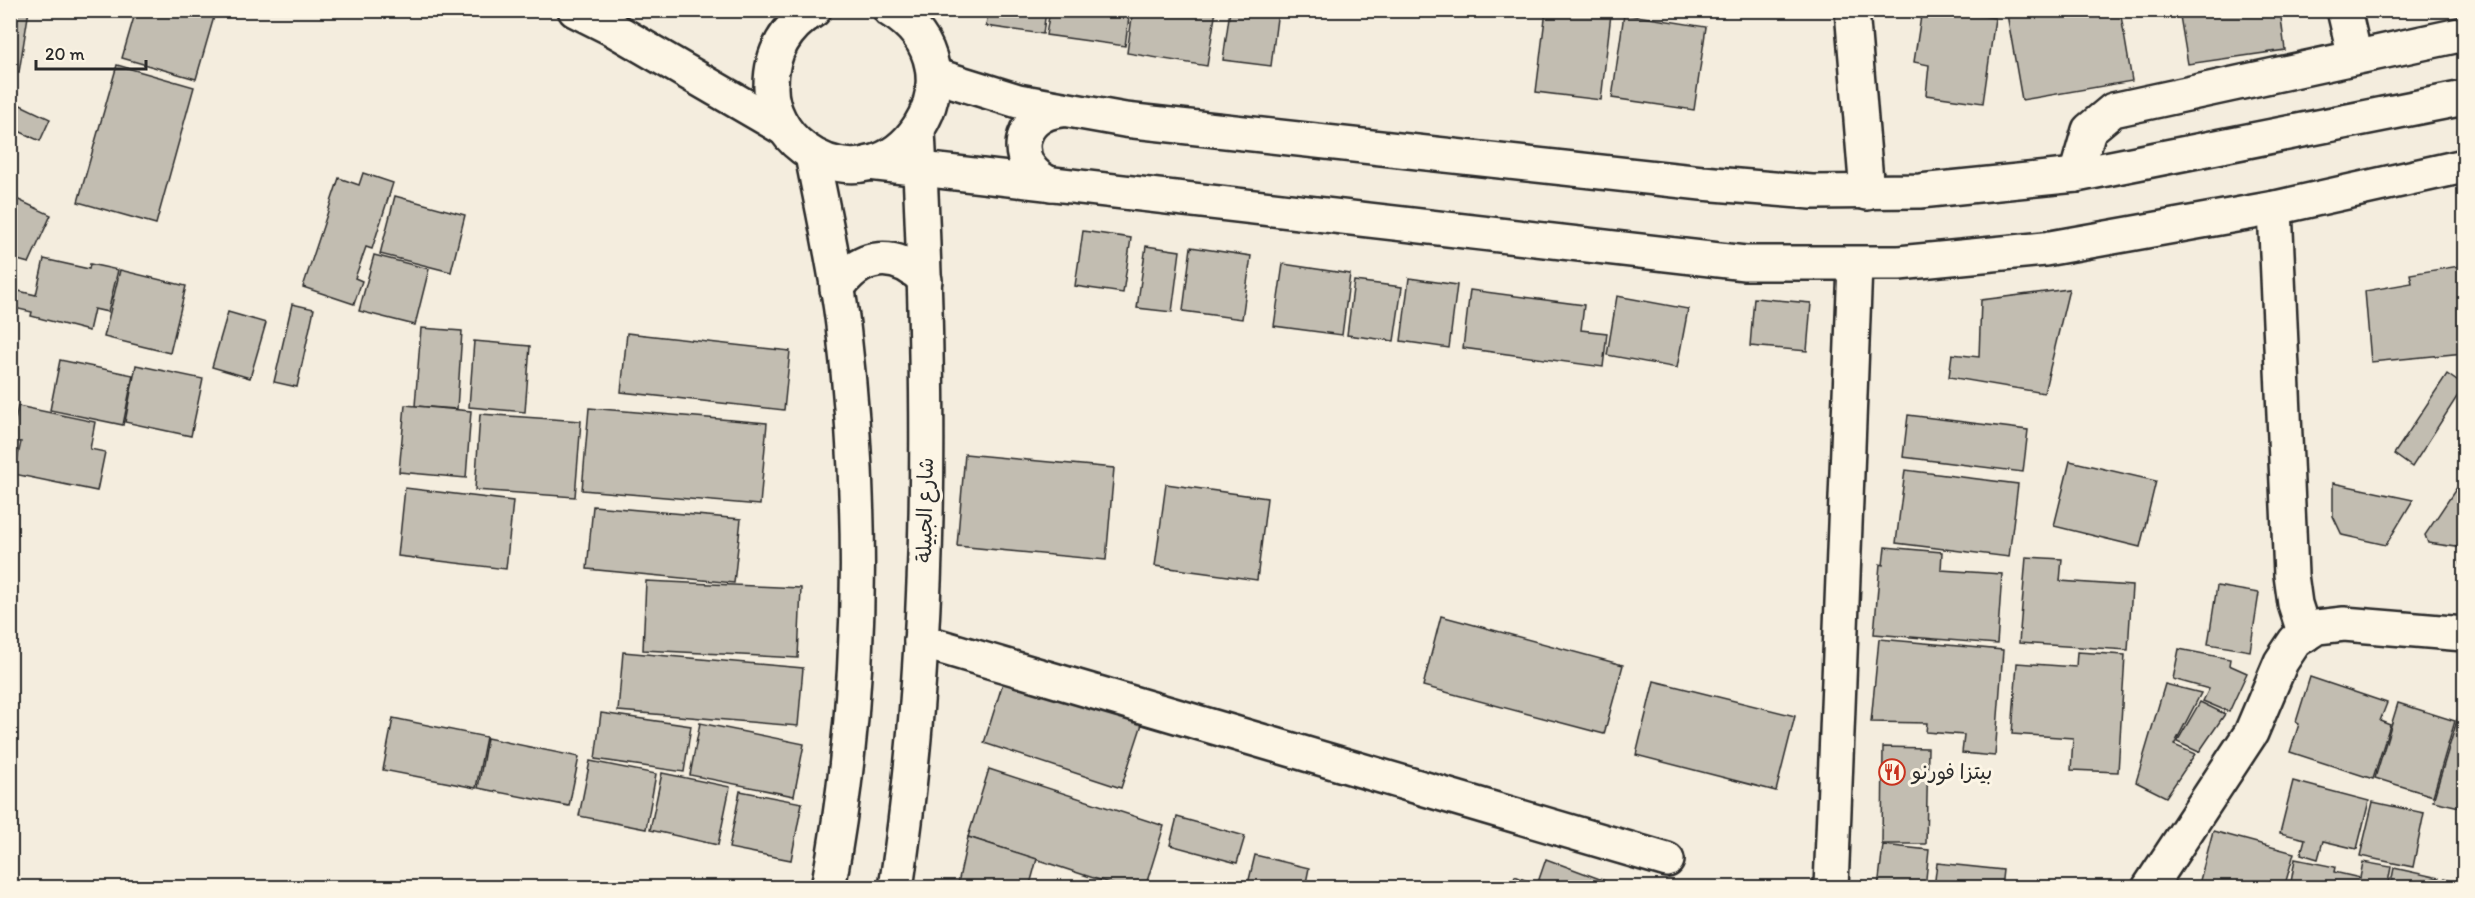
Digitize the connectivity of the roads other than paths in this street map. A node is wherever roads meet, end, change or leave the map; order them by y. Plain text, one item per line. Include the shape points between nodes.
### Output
1 (574, 10) edge
2 (890, 10) edge
3 (1852, 10) edge
4 (2344, 10) edge
5 (804, 14) edge
6 (919, 24) edge
7 (2464, 34) edge
8 (2355, 57) junction
9 (934, 75) junction
10 (2464, 98) edge
11 (1061, 110) junction
12 (783, 128) junction
13 (918, 131) junction
14 (812, 155) junction
15 (869, 163) junction
16 (2464, 166) edge
17 (920, 169) junction
18 (2076, 175) junction
19 (1051, 184) junction
20 (1868, 193) junction
21 (2275, 208) junction
22 (1855, 264) junction
23 (925, 280) junction
24 (837, 289) junction
25 (2306, 634) junction
26 (2464, 634) edge
27 (921, 641) junction
28 (1667, 860) dead end
29 (828, 888) edge
30 (896, 888) edge
31 (1832, 888) edge
32 (2149, 888) edge

1 - 12 street
2 - 6 street via 908,23
3 - 20 street
4 - 8 street
5 - 12 street via 776,52 771,71 771,91
6 - 9 street
7 - 8 street
8 - 18 street via 2113,110 2089,130
9 - 11 street
9 - 13 street via 928,114
10 - 18 street
11 - 19 street via 1038,117 1024,136 1023,148 1031,171
11 - 20 street via 1702,183
12 - 14 street
13 - 15 street via 896,151
13 - 17 street, شارع الجبيلة
14 - 15 street via 850,165
14 - 24 street
15 - 17 street
16 - 21 street
17 - 19 street
17 - 23 street, شارع الجبيلة
18 - 20 street via 1973,187
19 - 22 street via 1745,262
21 - 22 street via 2045,249
21 - 25 street via 2291,575 2295,604
22 - 31 street
23 - 24 street via 902,262 872,260 845,275
23 - 27 street, شارع الجبيلة via 927,479
24 - 29 street via 852,414 857,596 845,778
25 - 26 street via 2317,627 2344,624
25 - 32 street via 2295,641 2281,662 2250,733
27 - 28 street
27 - 30 street, شارع الجبيلة via 917,728

